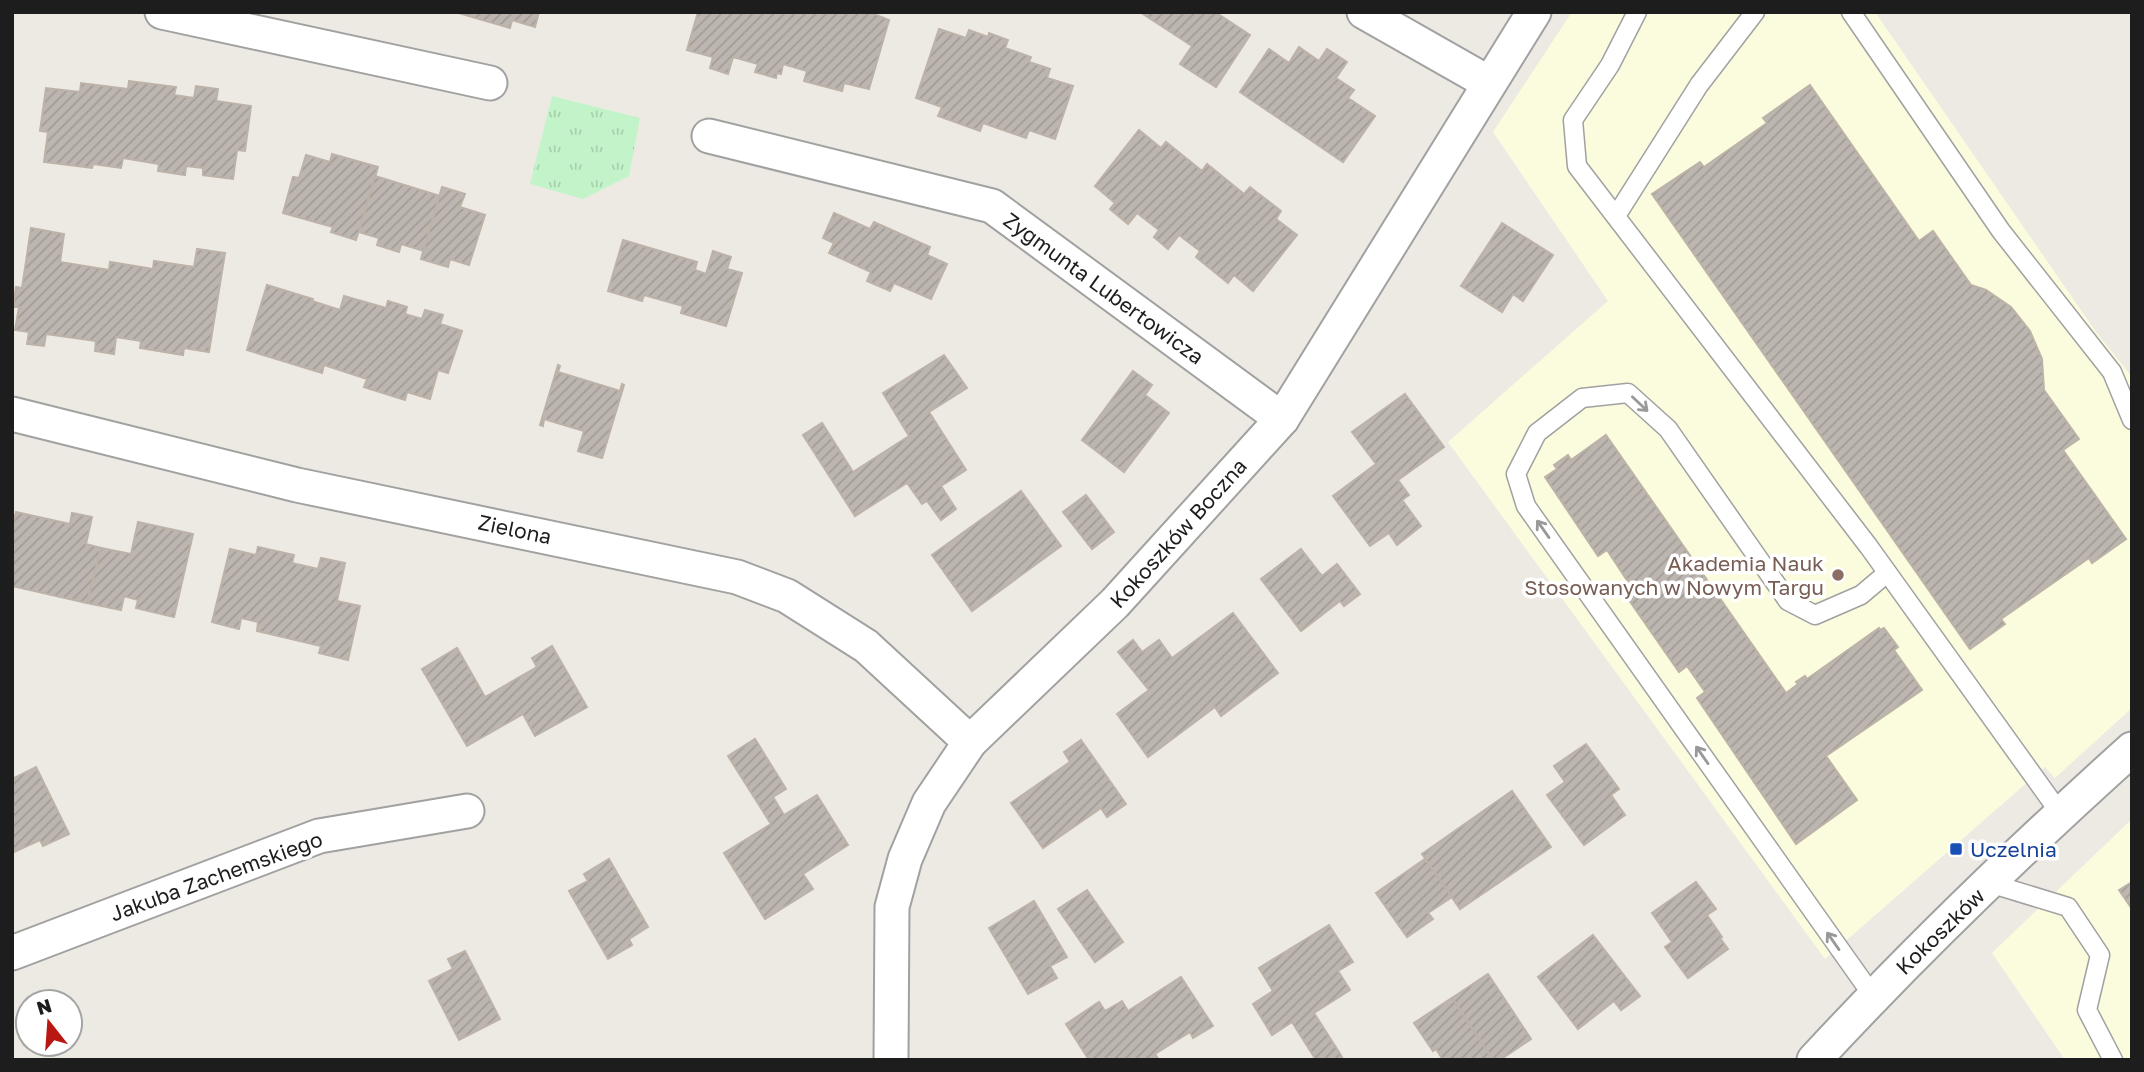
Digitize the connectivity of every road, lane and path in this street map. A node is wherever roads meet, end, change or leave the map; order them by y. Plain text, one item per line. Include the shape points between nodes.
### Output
1 (162, 12) edge
2 (1364, 12) edge
3 (1534, 12) edge
4 (1637, 12) edge
5 (1755, 12) edge
6 (1851, 12) edge
7 (490, 83) dead end
8 (1489, 83) junction
9 (709, 136) dead end
10 (1616, 216) junction
11 (12, 414) edge
12 (1282, 419) junction
13 (2132, 419) edge
14 (1887, 573) junction
15 (970, 742) junction
16 (2132, 749) edge
17 (467, 811) dead end
18 (2060, 813) junction
19 (1989, 883) junction
20 (12, 953) edge
21 (1873, 996) junction
22 (891, 1060) edge
23 (1814, 1060) edge
24 (2113, 1060) edge

1 - 7 street
2 - 8 street
3 - 8 street, Kokoszków Boczna
4 - 10 lane via 1610,65 1573,120 1577,166
5 - 10 lane via 1699,85
6 - 13 lane via 2001,231 2112,372
8 - 12 street, Kokoszków Boczna
9 - 12 street, Zygmunta Lubertowicza via 992,206
10 - 14 lane
11 - 15 street, Zielona via 297,485 737,577 787,596 866,646
12 - 15 street, Kokoszków Boczna via 1115,603
14 - 18 lane
21 -> 14 lane via 1526,506 1517,474 1537,433 1582,398 1628,393 1668,429 1788,601 1815,615 1861,595
15 - 22 street, Kokoszków Boczna via 929,803 905,859 892,907
16 - 18 street, Kokoszków
17 - 20 street, Jakuba Zachemskiego via 319,836
18 - 19 street, Kokoszków
19 - 21 street, Kokoszków
19 - 24 lane via 2068,908 2100,955 2087,1010
21 - 23 street, Kokoszków

